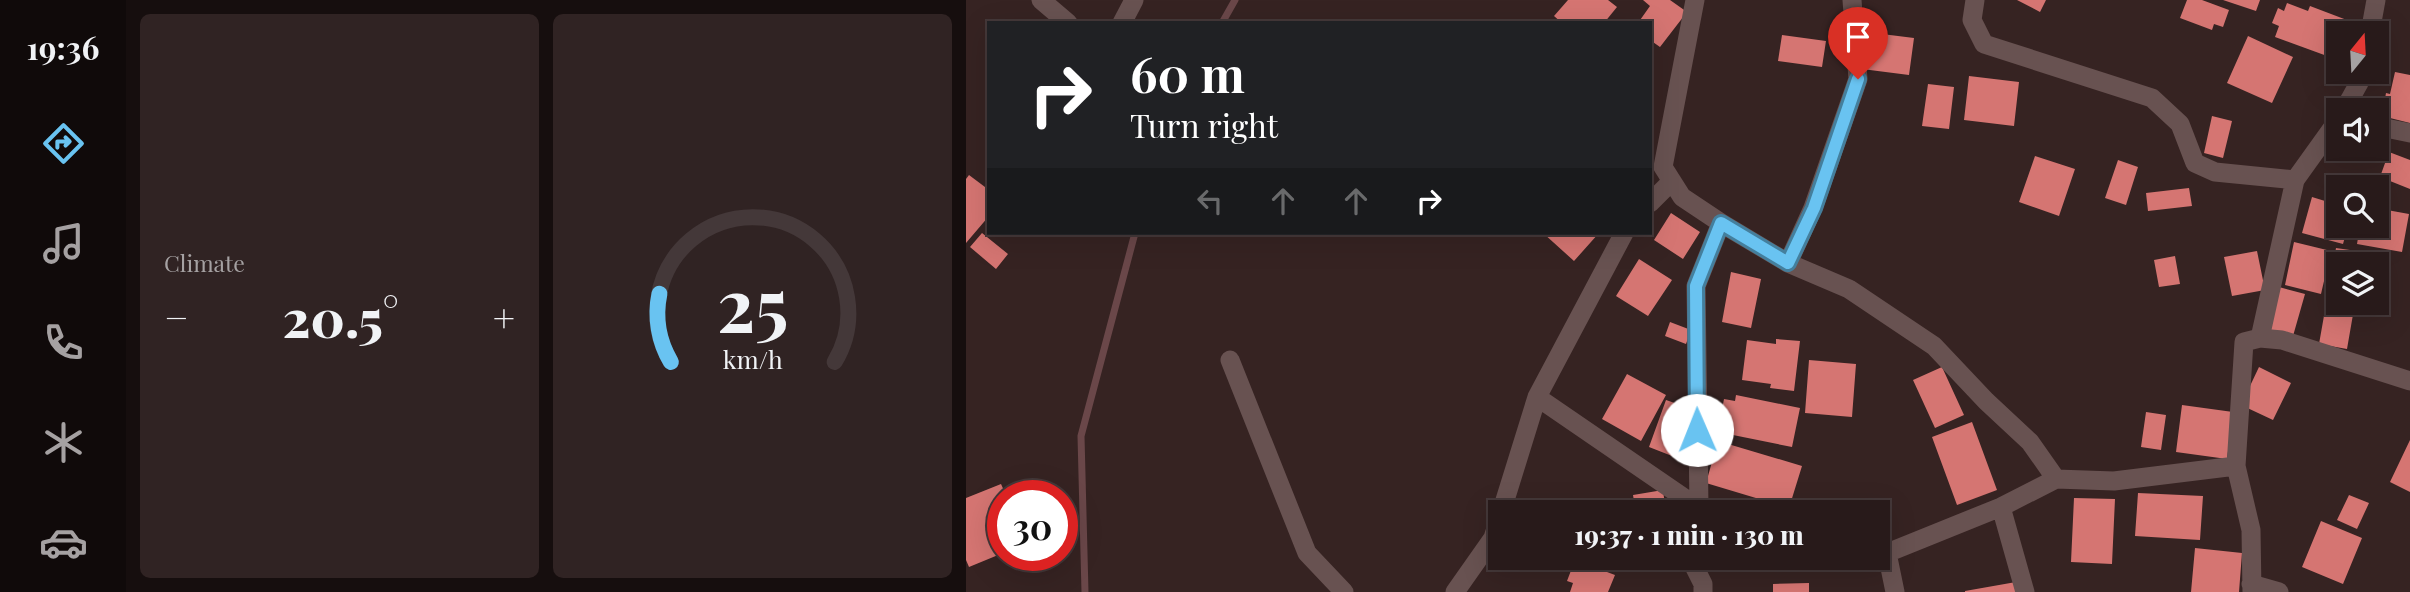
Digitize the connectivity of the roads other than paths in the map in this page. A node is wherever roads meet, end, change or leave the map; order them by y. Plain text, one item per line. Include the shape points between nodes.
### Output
1 (1041, 0) edge
2 (1134, 0) edge
3 (1695, 0) edge
4 (1852, 0) edge
5 (1975, 0) edge
6 (2376, 0) edge
7 (1066, 21) edge
8 (1123, 21) edge
9 (2372, 21) edge
10 (2389, 129) edge
11 (2410, 133) edge
12 (2326, 137) edge
13 (2295, 180) junction
14 (1672, 181) junction
15 (1652, 201) edge
16 (1721, 223) junction
17 (1623, 235) edge
18 (1788, 263) junction
19 (2260, 338) junction
20 (1230, 360) dead end
21 (2410, 381) edge
22 (1537, 397) junction
23 (2236, 466) junction
24 (2056, 479) junction
25 (1504, 500) edge
26 (1688, 500) edge
27 (1704, 500) edge
28 (2001, 507) junction
29 (1488, 545) edge
30 (1890, 549) edge
31 (1696, 570) edge
32 (1888, 570) edge
33 (2251, 588) edge
34 (1344, 592) edge
35 (1455, 592) edge
36 (1703, 592) edge
37 (1895, 592) edge
38 (2025, 592) edge
39 (2278, 592) edge

1 - 7 street
2 - 8 street
3 - 14 street via 1663,167
4 - 18 street via 1858,79 1814,208
5 - 13 street via 1972,20 1984,44 2152,98 2180,124 2196,163 2215,172
6 - 9 street
10 - 11 street
12 - 13 street
13 - 19 street
14 - 15 street
14 - 16 street via 1682,197
16 - 18 street
16 - 27 street via 1696,286
17 - 22 street
18 - 24 street via 1849,289 1934,346 2030,442
19 - 21 street via 2282,340
19 - 23 street via 2244,342
20 - 34 street via 1307,553
22 - 25 street
22 - 26 street
23 - 24 street via 2114,481
23 - 33 street via 2252,530
24 - 28 street
28 - 30 street
28 - 38 street
29 - 35 street
31 - 36 street
32 - 37 street
33 - 39 street

